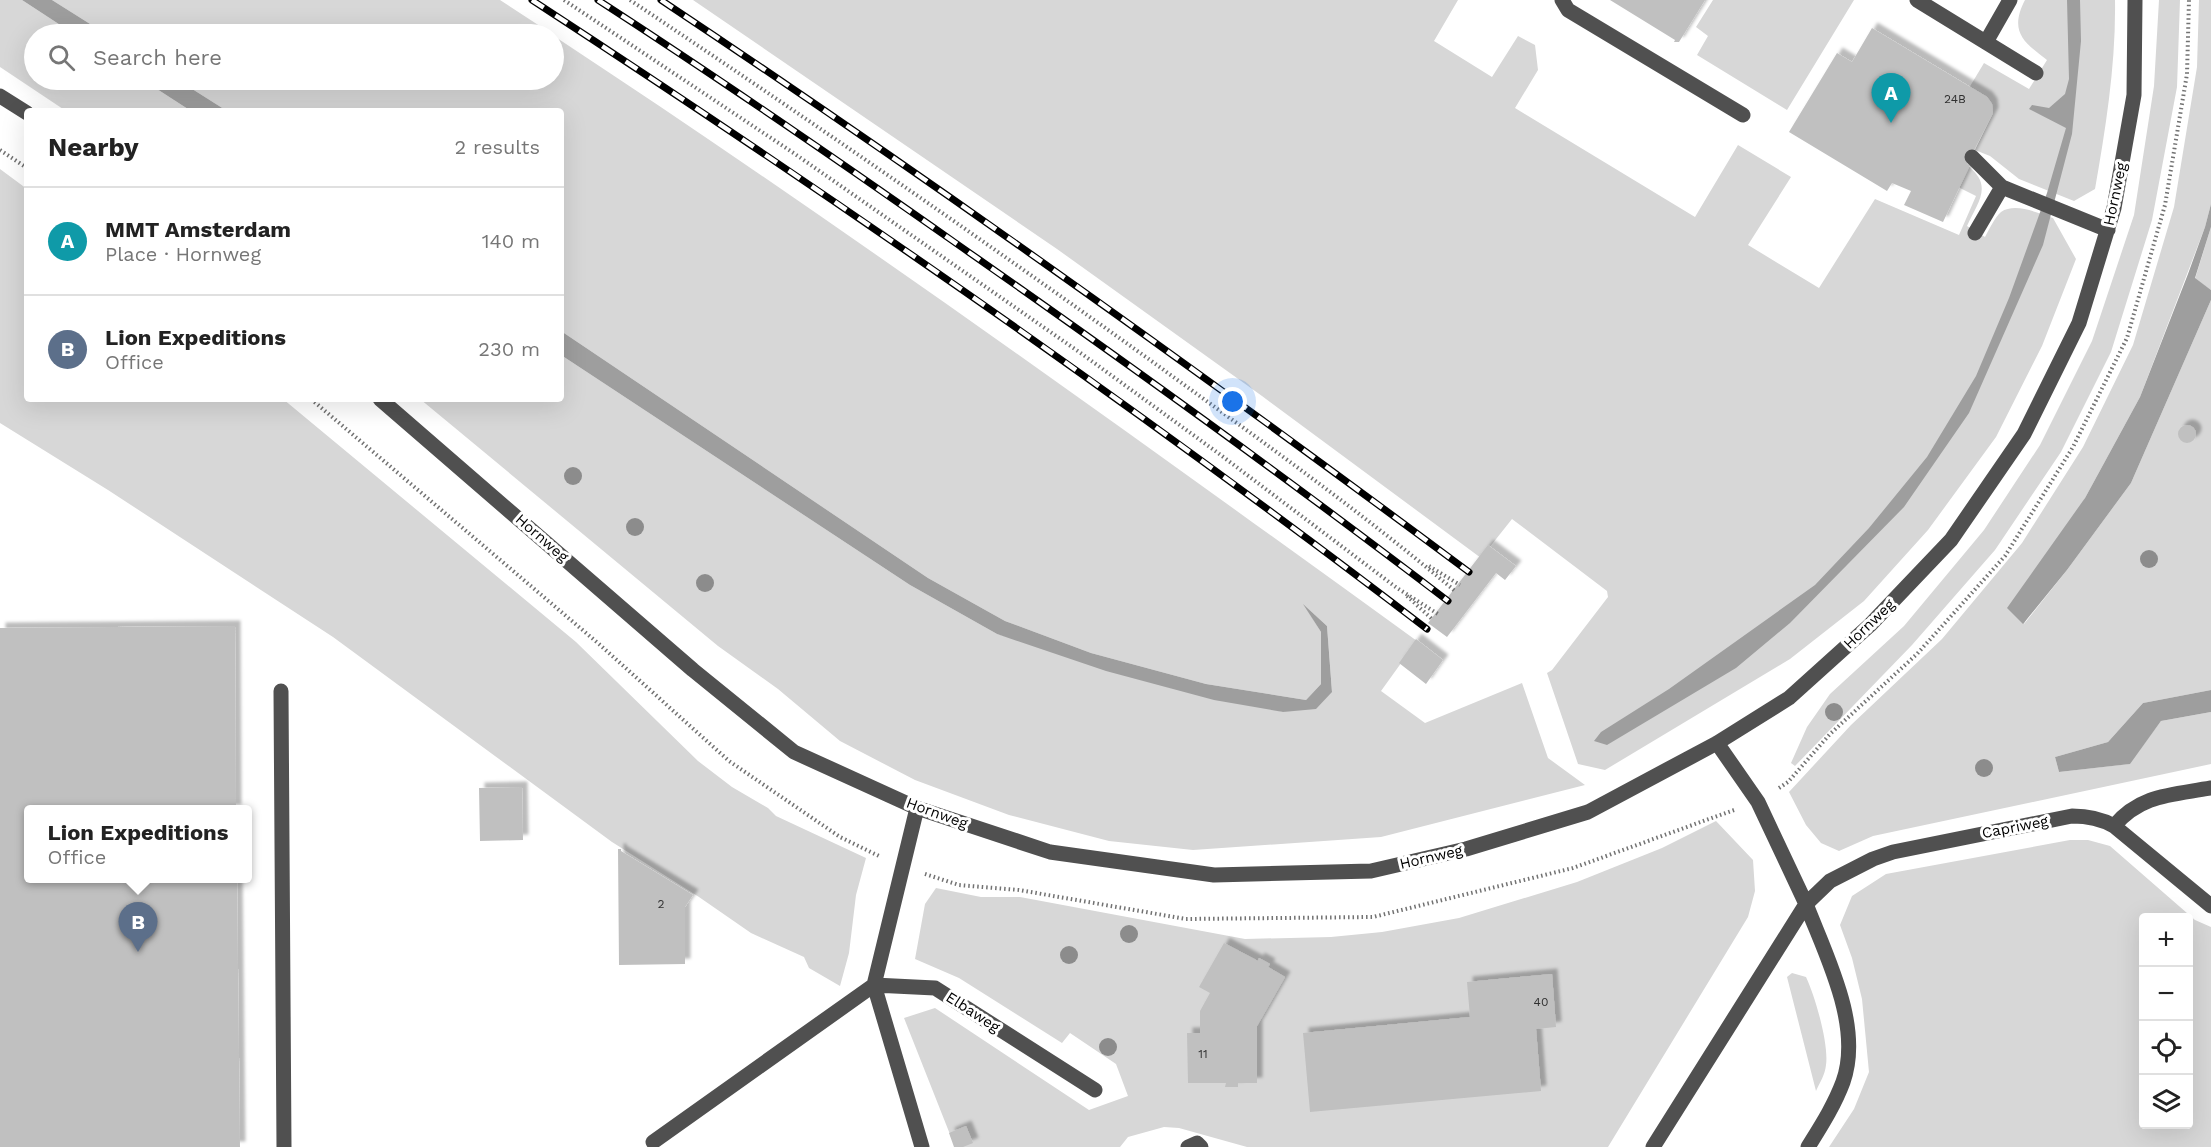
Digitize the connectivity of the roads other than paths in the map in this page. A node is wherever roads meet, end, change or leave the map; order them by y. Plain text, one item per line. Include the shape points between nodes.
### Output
1 (1562, 0) edge
2 (1917, 0) edge
3 (2010, 0) edge
4 (2135, 0) edge
5 (1986, 42) junction
6 (2036, 73) dead end
7 (0, 96) edge
8 (24, 111) edge
9 (1743, 115) dead end
10 (1972, 157) dead end
11 (2002, 187) junction
12 (2108, 230) junction
13 (1975, 233) dead end
14 (383, 402) edge
15 (281, 691) dead end
16 (1717, 743) junction
17 (2211, 788) edge
18 (917, 808) junction
19 (2114, 826) junction
20 (1806, 904) junction
21 (2211, 906) edge
22 (874, 985) junction
23 (1095, 1090) dead end
24 (653, 1142) dead end
25 (284, 1147) edge
26 (922, 1147) edge
27 (1188, 1147) edge
28 (1202, 1147) edge
29 (1653, 1147) edge
30 (1808, 1147) edge

1 - 9 street via 1568,10
2 - 5 street
3 - 5 street
4 - 12 street, Hornweg via 2134,95
5 - 6 street
7 - 8 street
10 - 11 street
11 - 12 street
11 - 13 street
12 - 16 street, Hornweg via 2079,323 2024,434 1951,540 1870,625 1789,698
14 - 18 street, Hornweg via 693,670 794,752
15 - 25 street
16 - 18 street, Hornweg via 1588,812 1466,849 1371,871 1214,875 1050,852
16 - 20 street via 1758,802
17 - 19 street via 2140,803
18 - 22 street
19 - 20 street, Capriweg via 2088,816 2072,816 1893,852 1830,881
19 - 21 street, Capriweg
20 - 29 street, Capriweg
20 - 30 street via 1838,986 1849,1052 1844,1080 1832,1108
22 - 23 street, Elbaweg via 935,988
22 - 24 street
22 - 26 street
27 - 28 street via 1197,1143

